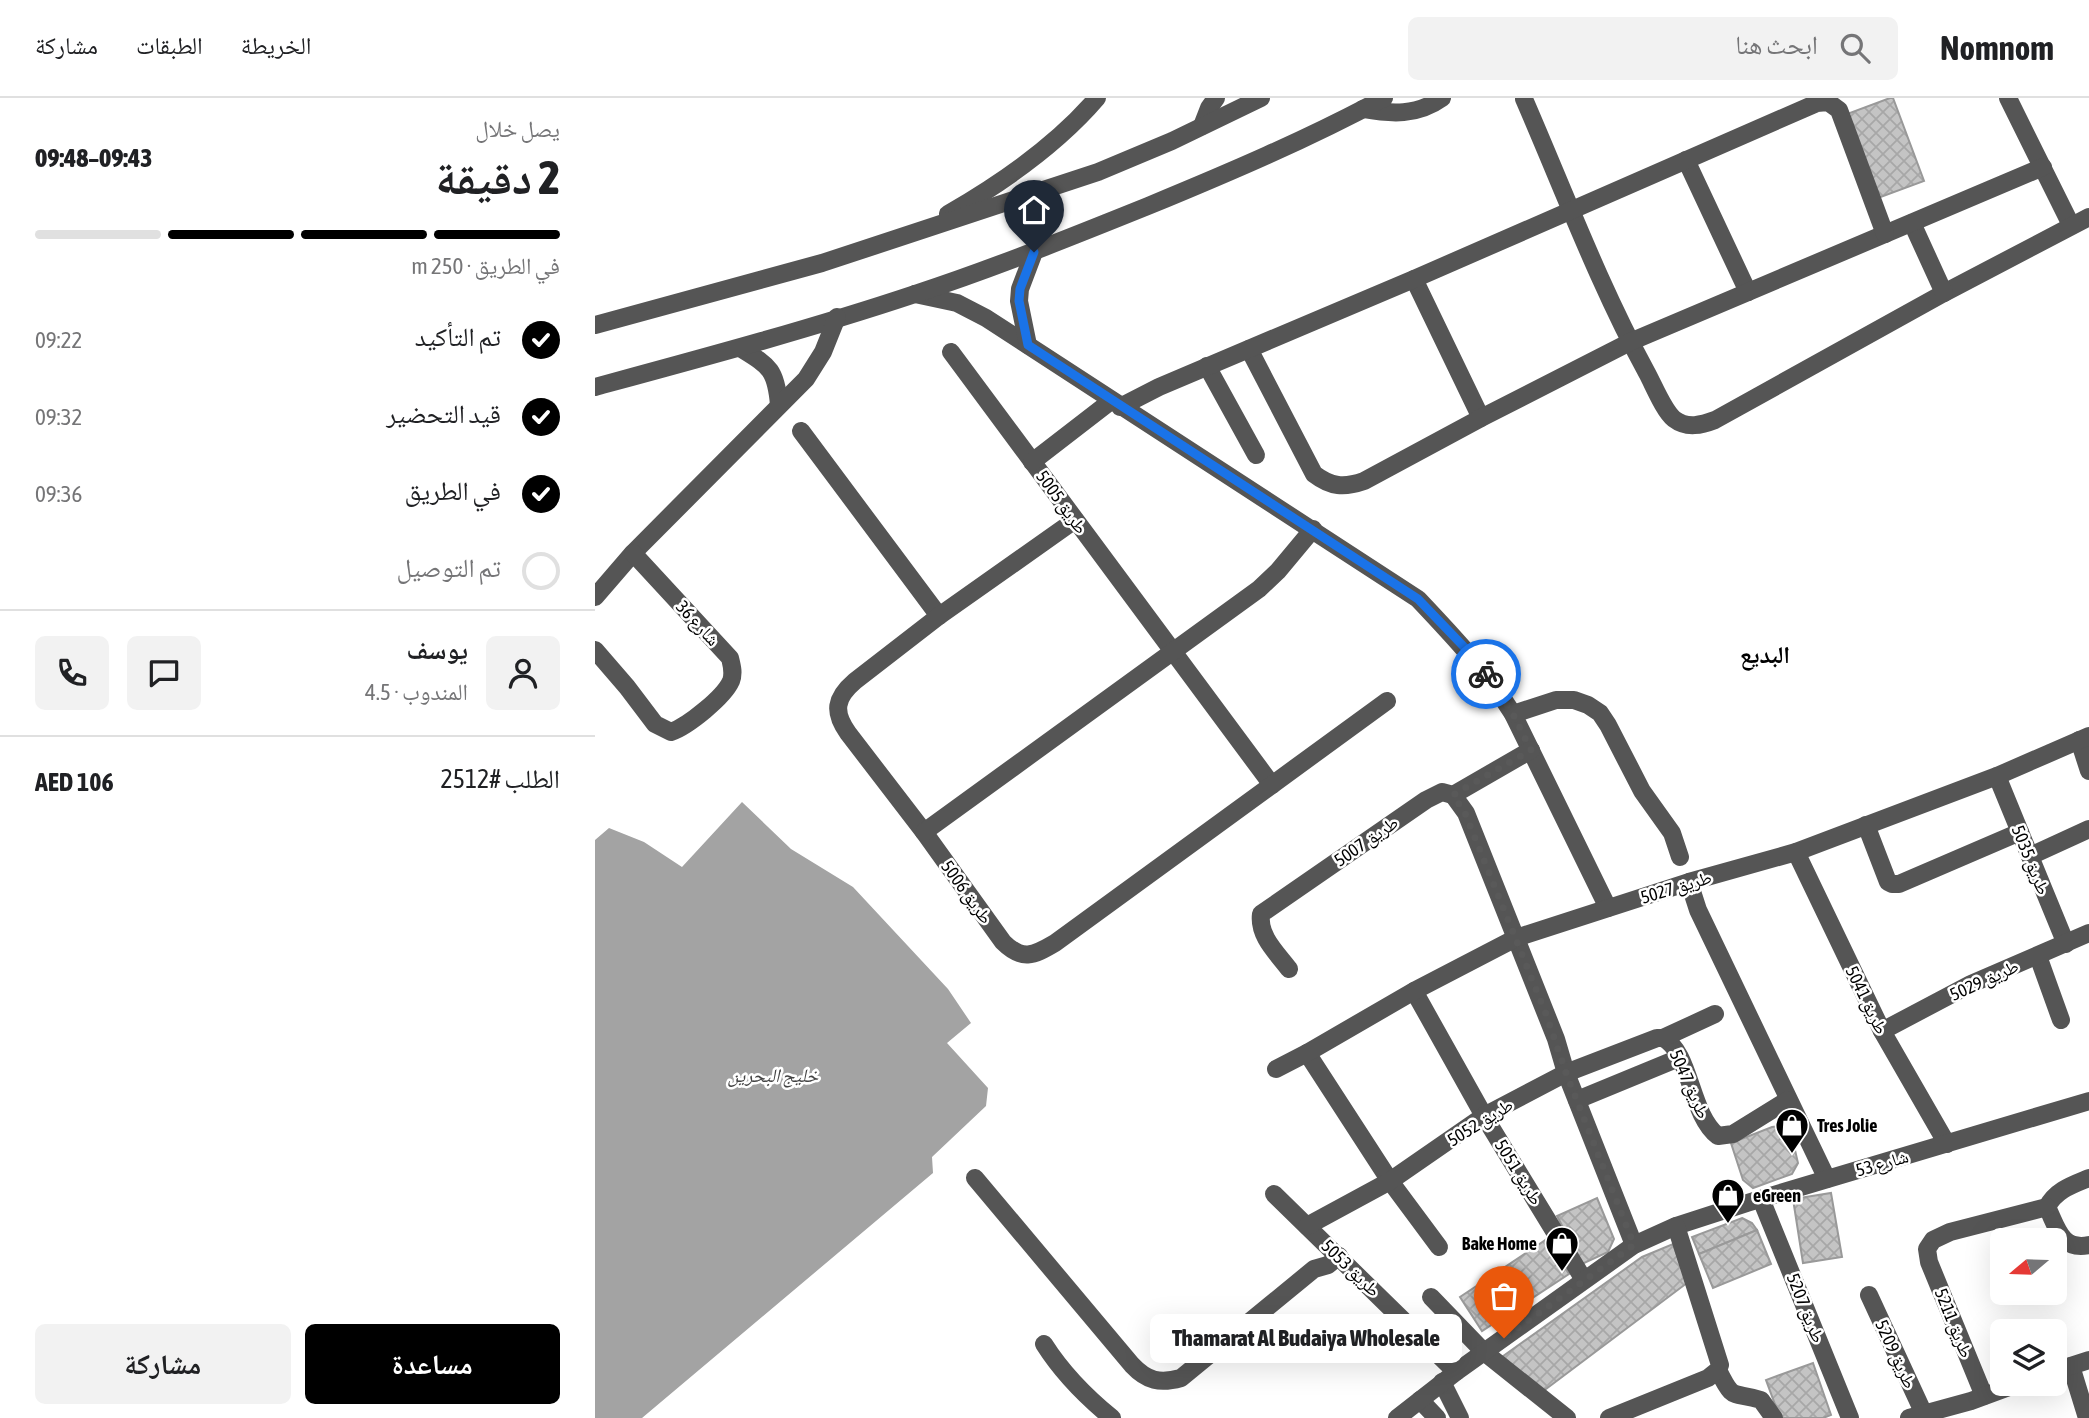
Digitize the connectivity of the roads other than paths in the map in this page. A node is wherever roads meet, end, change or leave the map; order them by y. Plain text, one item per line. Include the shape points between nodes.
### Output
1 (1216, 98) edge
2 (1261, 98) edge
3 (1384, 98) edge
4 (1442, 98) edge
5 (2008, 98) edge
6 (1524, 99) edge
7 (1092, 101) edge
8 (1363, 109) junction
9 (1202, 126) junction
10 (1686, 160) junction
11 (2043, 167) junction
12 (1571, 211) junction
13 (2089, 217) edge
14 (1912, 223) junction
15 (2071, 225) junction
16 (915, 233) junction
17 (1885, 234) junction
18 (1034, 252) junction
19 (1414, 278) junction
20 (1748, 292) junction
21 (1944, 293) junction
22 (915, 294) junction
23 (837, 317) junction
24 (595, 325) edge
25 (1630, 342) junction
26 (1028, 345) junction
27 (740, 348) junction
28 (1249, 349) junction
29 (951, 352) dead end
30 (1207, 366) junction
31 (595, 387) edge
32 (1115, 404) junction
33 (779, 405) junction
34 (1481, 418) junction
35 (801, 431) dead end
36 (1256, 455) dead end
37 (1032, 462) junction
38 (1075, 520) junction
39 (1313, 530) junction
40 (633, 553) junction
41 (595, 597) edge
42 (939, 617) junction
43 (595, 650) edge
44 (1173, 652) junction
45 (1387, 701) dead end
46 (1513, 714) junction
47 (2084, 738) edge
48 (1531, 750) junction
49 (2089, 771) edge
50 (1997, 776) junction
51 (1272, 785) junction
52 (1453, 795) junction
53 (1866, 825) junction
54 (2089, 829) edge
55 (924, 832) junction
56 (2020, 832) junction
57 (1796, 852) junction
58 (2030, 856) junction
59 (1680, 857) dead end
60 (1689, 882) junction
61 (1608, 908) junction
62 (2089, 933) edge
63 (1516, 938) junction
64 (2066, 944) junction
65 (2038, 956) junction
66 (1289, 969) dead end
67 (1414, 991) junction
68 (1715, 1014) dead end
69 (2061, 1020) dead end
70 (1882, 1031) junction
71 (1663, 1038) junction
72 (1307, 1054) junction
73 (1679, 1058) junction
74 (1276, 1069) dead end
75 (1566, 1073) junction
76 (1577, 1100) junction
77 (1788, 1100) junction
78 (2089, 1101) edge
79 (1484, 1116) junction
80 (1947, 1144) junction
81 (975, 1178) dead end
82 (2089, 1178) edge
83 (1827, 1179) junction
84 (1389, 1181) junction
85 (1274, 1194) dead end
86 (1761, 1199) junction
87 (2046, 1206) junction
88 (1307, 1226) junction
89 (1676, 1226) junction
90 (1634, 1245) junction
91 (2089, 1245) edge
92 (1439, 1247) dead end
93 (1334, 1252) junction
94 (1584, 1280) junction
95 (1869, 1295) dead end
96 (1431, 1297) dead end
97 (1044, 1344) dead end
98 (1484, 1352) junction
99 (2089, 1360) edge
100 (2067, 1368) edge
101 (1718, 1370) junction
102 (1449, 1377) junction
103 (2067, 1377) edge
104 (1994, 1396) edge
105 (1420, 1400) junction
106 (1976, 1405) edge
107 (1916, 1416) edge
108 (1112, 1418) edge
109 (1397, 1418) edge
110 (1437, 1418) edge
111 (1460, 1418) edge
112 (1567, 1418) edge
113 (1609, 1418) edge
114 (1774, 1418) edge
115 (1850, 1418) edge
116 (2087, 1418) edge

1 - 9 street
2 - 9 street
3 - 8 street
4 - 8 street via 1410,113
5 - 11 street
6 - 12 street
7 - 16 street via 1037,155
8 - 18 street via 1198,186
9 - 16 street via 1098,172
10 - 12 street
10 - 17 street via 1828,102 1839,110
10 - 20 street
11 - 14 street
11 - 15 street
12 - 19 street
12 - 25 street
13 - 15 street
14 - 17 street
14 - 21 street
15 - 21 street
16 - 24 street
17 - 20 street
18 - 22 street
18 - 26 street via 1019,301
19 - 28 street
19 - 34 street
20 - 25 street
21 - 25 street via 1702,425 1674,419
22 - 23 street
22 - 26 street via 957,303
23 - 27 street
23 - 33 street via 816,366
25 - 34 street
26 - 32 street
27 - 31 street
27 - 33 street via 774,376
28 - 30 street
28 - 34 street via 1314,474 1338,486 1364,481
29 - 37 street, طريق 5005
30 - 32 street
30 - 36 street
32 - 37 street
32 - 39 street
33 - 40 street
35 - 42 street
37 - 38 street, طريق 5005
38 - 42 street, طريق 5006
38 - 44 street, طريق 5005
39 - 44 street via 1269,581
39 - 46 street via 1418,599 1467,650
40 - 41 street
40 - 43 street, شارع 36 via 730,658 730,682 707,709 671,732 655,724
42 - 55 street, طريق 5006 via 843,691 838,705 844,727
44 - 51 street, طريق 5005
44 - 55 street
45 - 51 street, طريق 5006
46 - 48 street
46 - 59 street via 1556,700 1574,700 1600,713 1642,791 1672,834
47 - 49 street
47 - 50 street, طريق 5027
48 - 52 street, طريق 5007
48 - 61 street
50 - 53 street, طريق 5027
50 - 56 street, طريق 5035
51 - 55 street, طريق 5006 via 1055,943 1025,956 1012,952 1003,942
52 - 63 street via 1465,813
52 - 66 street, طريق 5007 via 1441,792 1426,800 1261,914 1259,925 1264,935
53 - 56 street via 1892,884
53 - 57 street, طريق 5027
54 - 58 street
56 - 58 street, طريق 5035
57 - 60 street, طريق 5027
57 - 70 street, طريق 5041
58 - 64 street, طريق 5035
60 - 61 street, طريق 5027
60 - 77 street via 1698,911
61 - 63 street, طريق 5027
62 - 64 street, طريق 5029
63 - 67 street, طريق 5027
63 - 75 street
64 - 65 street, طريق 5029
65 - 69 street
65 - 70 street, طريق 5029 via 1971,984
67 - 72 street, طريق 5027
67 - 79 street, طريق 5051
68 - 71 street, طريق 5052
70 - 80 street, طريق 5041
71 - 73 street, طريق 5047 via 1675,1047
71 - 75 street, طريق 5052
72 - 74 street, طريق 5027
72 - 84 street
73 - 76 street
73 - 77 street, طريق 5047 via 1705,1122 1718,1136 1733,1133
75 - 76 street
75 - 79 street, طريق 5052
76 - 90 street
77 - 83 street
78 - 80 street, شارع 53
79 - 84 street, طريق 5052
79 - 94 street, طريق 5051
80 - 83 street, شارع 53
81 - 93 street via 1132,1365 1154,1381 1181,1378 1317,1267 1328,1265
82 - 87 street via 2058,1193
83 - 86 street, شارع 53
84 - 88 street, طريق 5052
84 - 92 street
85 - 88 street, طريق 5053
86 - 89 street, شارع 53
86 - 115 street, طريق 5207
87 - 91 street via 2064,1240 2080,1247
87 - 106 street, طريق 5211 via 1950,1232 1933,1240 1927,1249
88 - 93 street, طريق 5053
89 - 90 street, شارع 53
89 - 101 street via 1718,1357
90 - 94 street, شارع 53
93 - 102 street, طريق 5053
94 - 98 street, شارع 53
95 - 107 street, طريق 5209
96 - 98 street
97 - 108 street via 1084,1395
98 - 102 street, شارع 53
98 - 112 street
99 - 100 street
101 - 113 street
101 - 114 street via 1730,1392 1761,1400
102 - 105 street, شارع 53
102 - 111 street, طريق 5053
103 - 116 street
104 - 106 street
105 - 109 street, شارع 53
105 - 110 street
106 - 107 street

